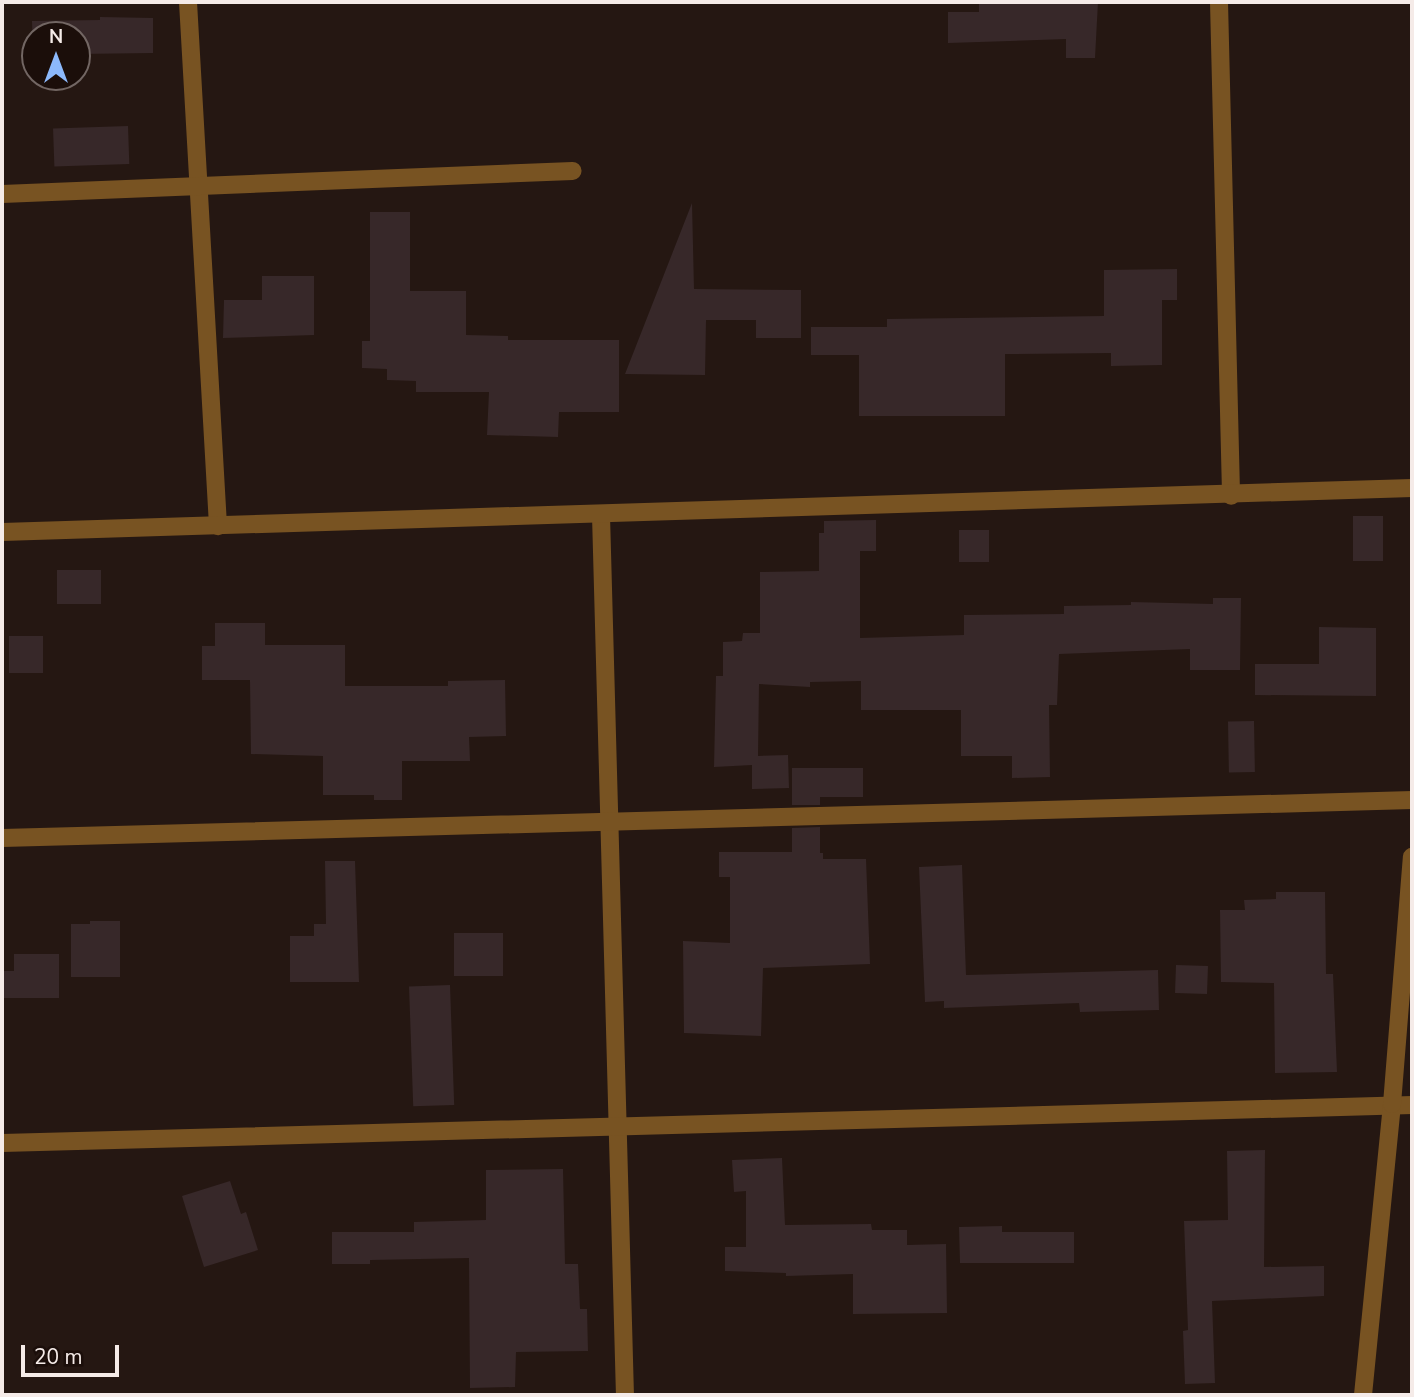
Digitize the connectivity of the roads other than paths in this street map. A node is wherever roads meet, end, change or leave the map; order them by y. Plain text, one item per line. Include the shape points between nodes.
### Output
1 (188, 2) edge
2 (1219, 2) edge
3 (573, 171) dead end
4 (198, 188) junction
5 (2, 194) edge
6 (1412, 488) edge
7 (1231, 496) junction
8 (601, 515) junction
9 (218, 526) junction
10 (2, 532) edge
11 (1412, 800) edge
12 (610, 821) junction
13 (2, 838) edge
14 (1412, 857) edge
15 (1392, 1104) junction
16 (1412, 1105) edge
17 (618, 1125) junction
18 (2, 1143) edge
19 (625, 1395) edge
20 (1363, 1395) edge

1 - 4 street
2 - 7 street
3 - 4 street
4 - 5 street
4 - 9 street
6 - 7 street
7 - 8 street
8 - 9 street
8 - 12 street
9 - 10 street
11 - 12 street
12 - 13 street
12 - 17 street
14 - 15 street
15 - 16 street
15 - 17 street
15 - 20 street
17 - 18 street
17 - 19 street

